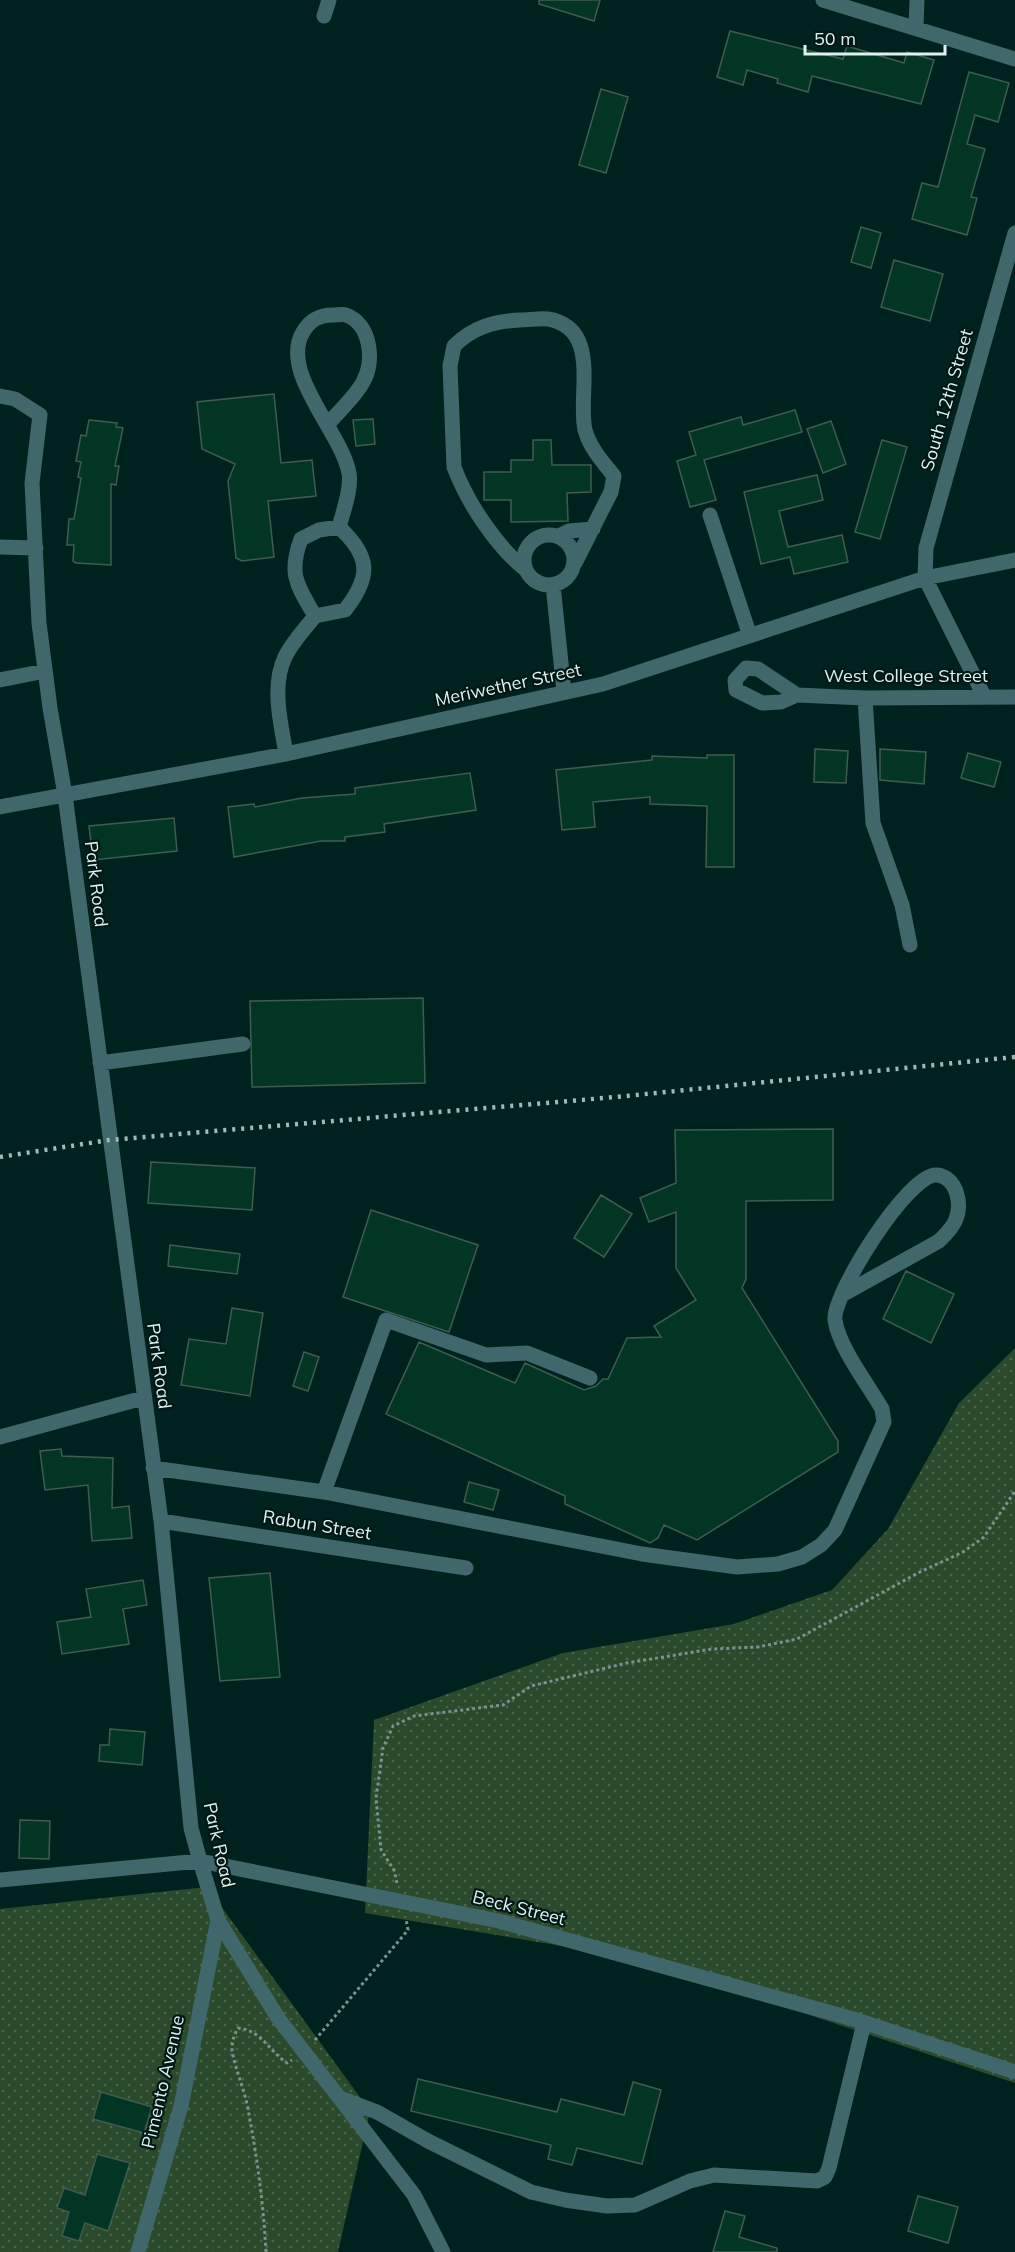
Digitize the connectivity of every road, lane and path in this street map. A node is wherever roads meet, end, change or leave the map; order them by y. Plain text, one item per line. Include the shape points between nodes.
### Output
1 (329, 0) edge
2 (823, 0) edge
3 (916, 0) edge
4 (324, 16) dead end
5 (916, 28) junction
6 (1015, 59) edge
7 (1015, 233) edge
8 (0, 396) edge
9 (328, 424) junction
10 (710, 515) dead end
11 (339, 527) junction
12 (593, 528) junction
13 (559, 536) junction
14 (0, 548) edge
15 (36, 548) junction
16 (1015, 560) edge
17 (575, 563) junction
18 (525, 570) junction
19 (925, 578) junction
20 (553, 585) junction
21 (315, 616) junction
22 (750, 636) junction
23 (45, 671) junction
24 (0, 680) edge
25 (564, 692) junction
26 (797, 694) dead end
27 (984, 696) junction
28 (865, 698) junction
29 (1015, 698) edge
30 (286, 754) junction
31 (65, 795) junction
32 (0, 807) edge
33 (910, 945) dead end
34 (243, 1044) dead end
35 (100, 1063) junction
36 (842, 1295) junction
37 (590, 1378) dead end
38 (143, 1398) junction
39 (0, 1437) edge
40 (153, 1468) junction
41 (1015, 1491) edge
42 (324, 1492) junction
43 (161, 1521) junction
44 (466, 1568) dead end
45 (200, 1861) junction
46 (0, 1880) edge
47 (403, 1902) junction
48 (218, 1920) junction
49 (864, 2023) junction
50 (304, 2052) junction
51 (1015, 2072) edge
52 (340, 2098) junction
53 (138, 2252) edge
54 (266, 2252) edge
55 (443, 2252) edge

1 - 4 street
2 - 5 street
3 - 5 street
5 - 6 street
7 - 19 street, South 12th Street via 926,548
8 - 15 street, Park Road via 15,399 40,415 32,483
9 - 9 street via 305,385 297,342 308,323 322,315 346,315 364,328 371,355 364,381
9 - 11 street via 350,475
10 - 22 street
11 - 21 street via 319,530 301,539 293,559 295,581
11 - 21 street via 357,544 365,560 358,594 345,610
12 - 13 street
12 - 17 street
12 - 18 street via 611,492 614,476 592,449 585,428 584,355 579,342 548,319 507,320 465,335 454,346 450,366 454,466 497,542
13 - 17 street via 571,547
13 - 18 street via 543,535 528,544 524,552
14 - 15 street
15 - 23 street, Park Road
16 - 19 street, Meriwether Street
17 - 20 street via 567,578
18 - 20 street via 537,582
19 - 22 street, Meriwether Street
19 - 27 street
20 - 25 street
21 - 30 street via 285,657 279,674 278,704
22 - 25 street, Meriwether Street via 603,684
23 - 24 street
23 - 31 street, Park Road
25 - 30 street, Meriwether Street
26 - 28 street, West College Street
27 - 28 street, West College Street
27 - 29 street, West College Street
28 - 33 street via 873,823 902,905
30 - 31 street, Meriwether Street
31 - 32 street, Meriwether Street
31 - 35 street, Park Road
34 - 35 street
35 - 38 street, Park Road
36 - 36 street via 900,1200 921,1179 936,1174 950,1179 958,1204 956,1220 947,1232
36 - 42 street via 835,1318 839,1335 882,1409 884,1422 835,1530 802,1557 778,1564 737,1567 642,1554
37 - 42 street via 527,1353 486,1356 386,1320
38 - 39 street
38 - 40 street, Park Road
40 - 42 street
40 - 43 street, Park Road
41 - 47 path via 984,1537 963,1552 797,1639 627,1663 531,1686 503,1705 414,1716 393,1726 383,1748 376,1798 381,1850 394,1870
43 - 44 street, Rabun Street
43 - 45 street, Park Road via 191,1828
45 - 46 street, Beck Street
45 - 47 street, Beck Street
45 - 48 street, Park Road
47 - 49 street, Beck Street via 499,1922
47 - 50 path via 408,1930
48 - 50 street, Park Road via 278,2018
48 - 53 street, Pimento Avenue via 181,2106
49 - 51 street, Beck Street
49 - 52 street via 828,2168 818,2181 714,2175 635,2205 565,2200 531,2192 378,2112
50 - 52 street, Park Road
50 - 54 path via 286,2063 250,2029 238,2028 234,2035 234,2059 261,2176
52 - 55 street, Park Road via 414,2195

